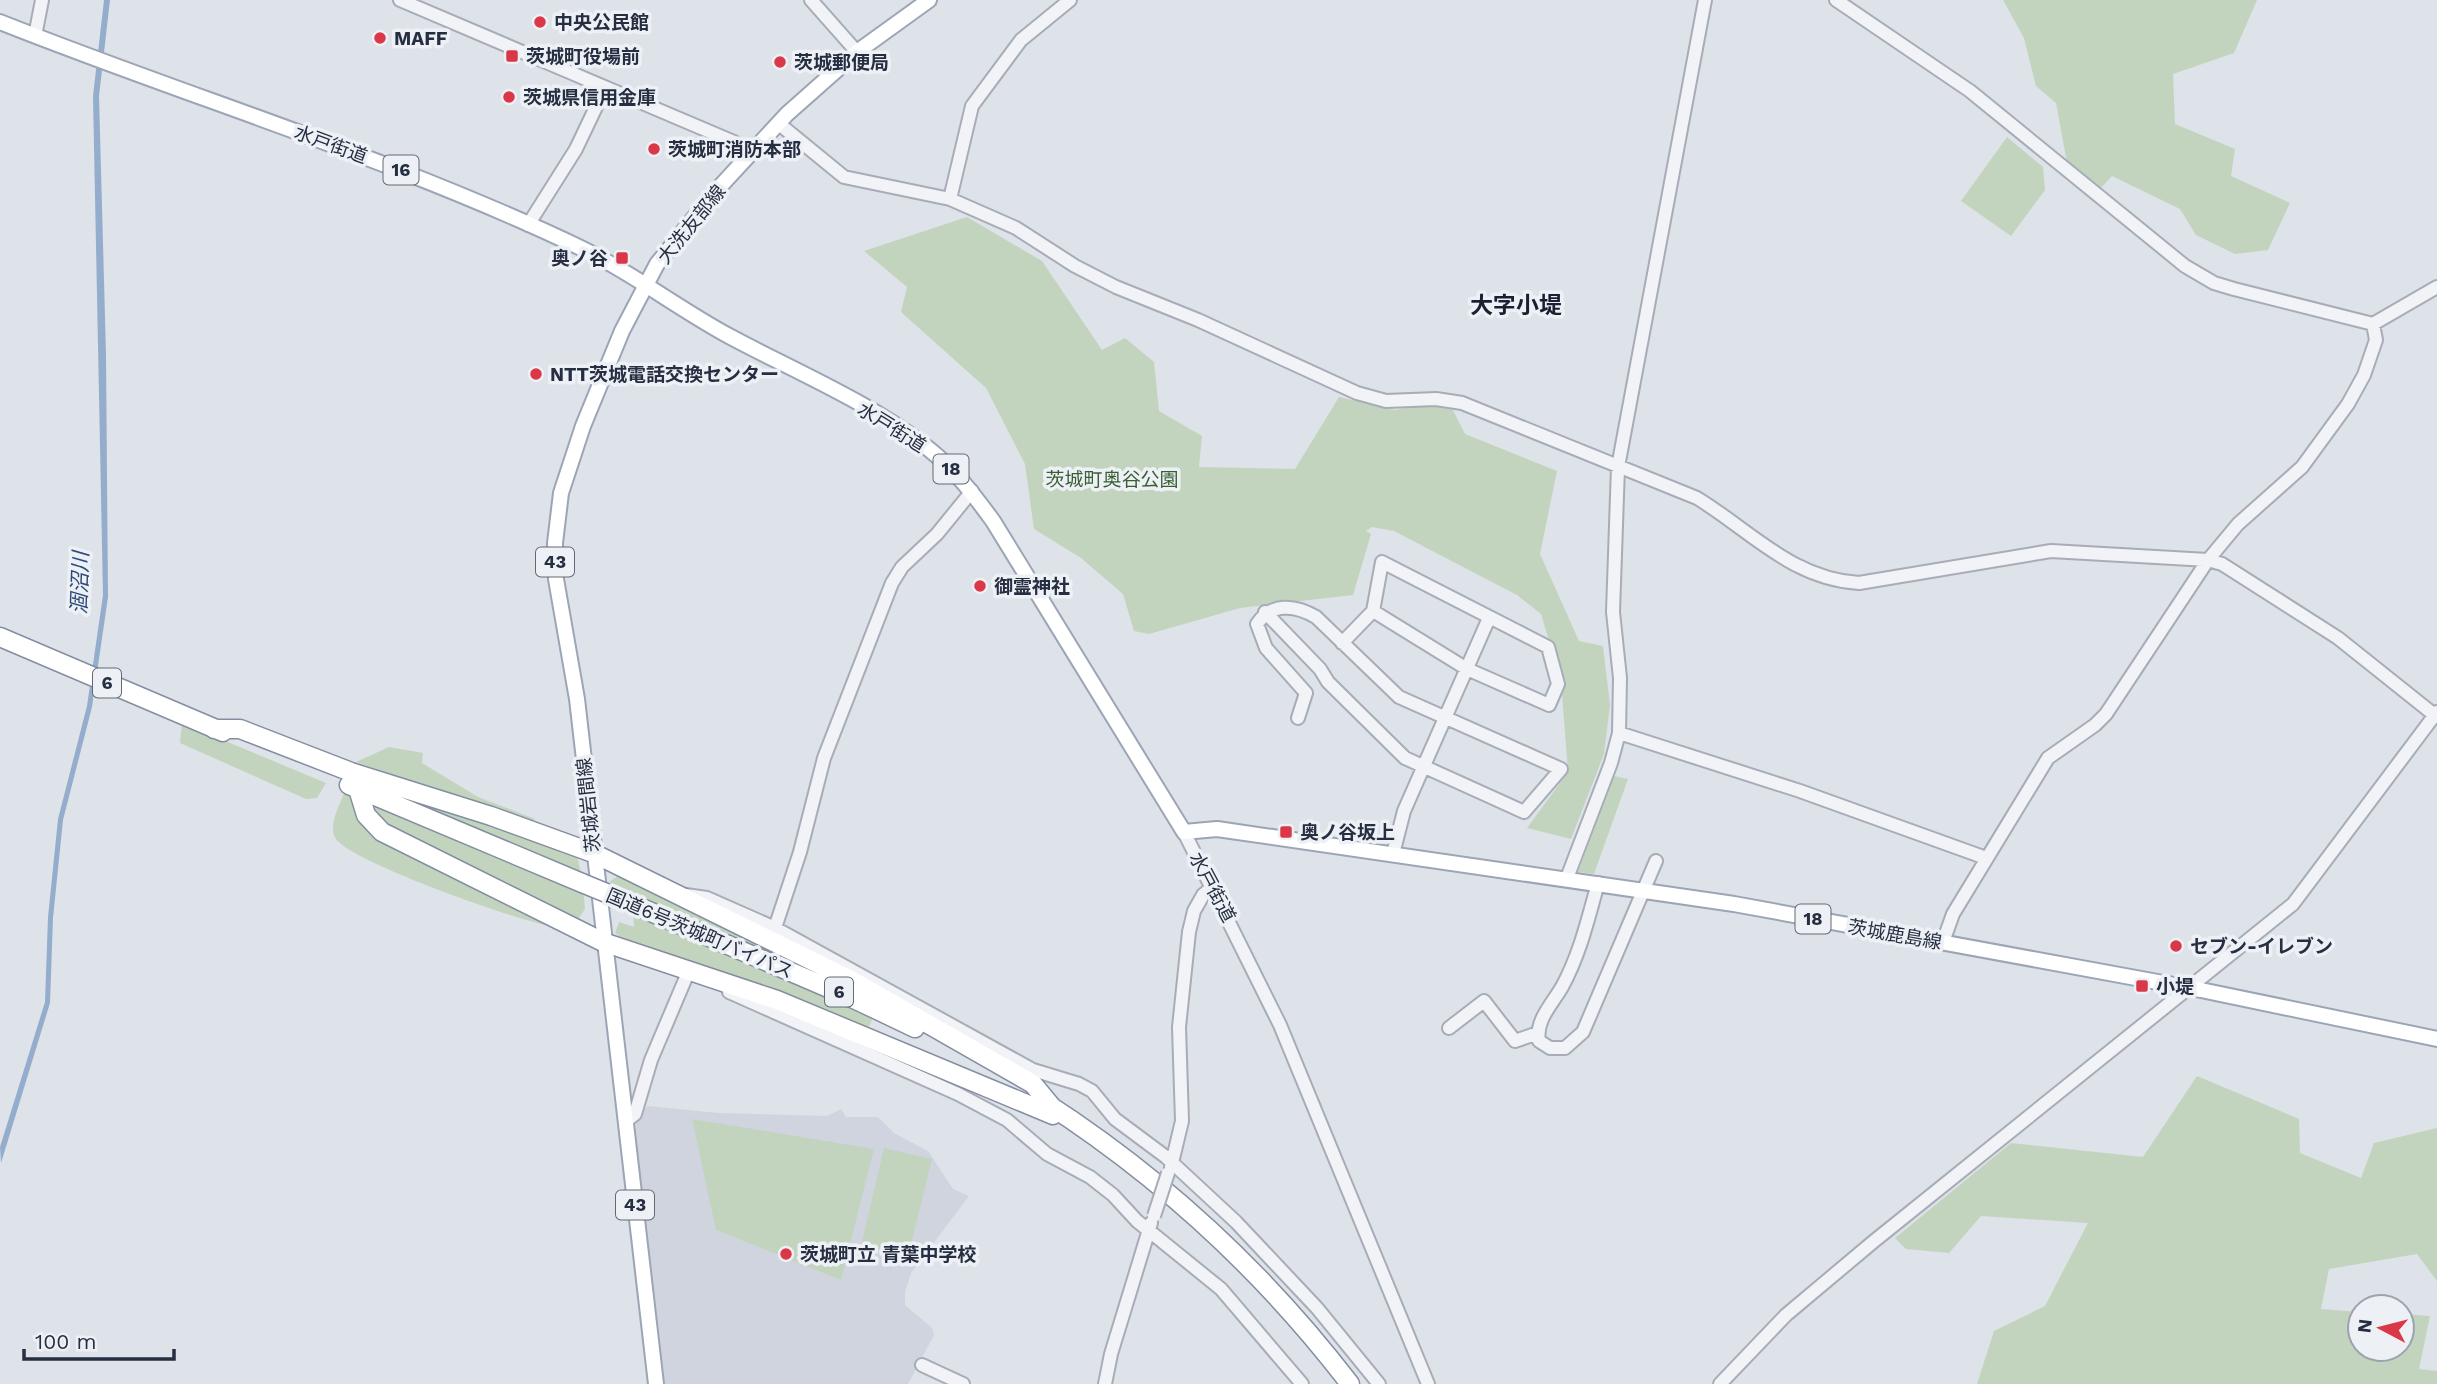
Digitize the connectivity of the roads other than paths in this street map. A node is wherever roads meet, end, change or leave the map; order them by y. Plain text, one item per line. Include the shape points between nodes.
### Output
1 (42, 0) edge
2 (401, 0) edge
3 (811, 0) edge
4 (929, 0) edge
5 (1070, 0) edge
6 (1705, 0) edge
7 (1836, 0) edge
8 (0, 22) edge
9 (41, 39) junction
10 (858, 52) junction
11 (605, 88) junction
12 (778, 123) junction
13 (750, 153) junction
14 (950, 199) junction
15 (528, 225) junction
16 (645, 284) junction
17 (2437, 287) edge
18 (2373, 324) junction
19 (1618, 467) junction
20 (972, 491) junction
21 (2208, 560) junction
22 (1373, 611) junction
23 (1265, 612) junction
24 (1489, 618) junction
25 (0, 637) edge
26 (1342, 643) junction
27 (1467, 669) junction
28 (2436, 715) edge
29 (1298, 718) dead end
30 (1444, 719) junction
31 (1619, 733) junction
32 (1422, 768) junction
33 (352, 781) junction
34 (1184, 832) junction
35 (593, 853) junction
36 (1393, 854) junction
37 (1986, 858) junction
38 (1656, 861) dead end
39 (1567, 878) junction
40 (1598, 883) junction
41 (1214, 886) junction
42 (1645, 889) junction
43 (676, 895) junction
44 (775, 928) junction
45 (603, 942) junction
46 (1942, 943) junction
47 (682, 970) junction
48 (2188, 988) junction
49 (1449, 1028) dead end
50 (1538, 1033) junction
51 (2437, 1039) edge
52 (1052, 1107) junction
53 (625, 1122) junction
54 (1088, 1131) junction
55 (1170, 1168) junction
56 (1148, 1230) junction
57 (922, 1365) dead end
58 (656, 1384) edge
59 (962, 1384) edge
60 (1105, 1384) edge
61 (1302, 1384) edge
62 (1350, 1384) edge
63 (1379, 1384) edge
64 (1428, 1384) edge
65 (1720, 1384) edge

1 - 9 street
2 - 11 street
3 - 10 street
4 - 10 main road, 大洗友部線
5 - 14 street via 1021,40 972,106
6 - 19 street
7 - 18 street via 1970,91 2192,270 2214,283
8 - 9 main road, 水戸街道 / 16
9 - 15 main road, 水戸街道 / 16 via 342,147
10 - 12 main road, 大洗友部線
11 - 13 street
11 - 15 street via 576,149
12 - 13 main road, 大洗友部線
12 - 14 street via 844,177
13 - 16 main road, 大洗友部線
14 - 19 street via 1016,228 1116,287 1357,393 1386,401 1436,398 1462,403
15 - 16 main road, 水戸街道 / 16
16 - 20 main road, 水戸街道 / 18 via 721,332 894,425 929,449
16 - 35 main road, 茨城岩間線 / 43 via 579,436 556,522 556,579 577,699
17 - 18 street
18 - 21 street via 2373,350 2348,404 2302,467 2238,524
19 - 21 street via 1697,498 1799,568 1847,582 1878,582 2051,551
19 - 31 street via 1613,612 1620,678
20 - 34 main road, 水戸街道 / 18
20 - 44 street via 892,583 824,758
21 - 28 street via 2222,564 2338,638
21 - 37 street via 2106,714 2048,758
22 - 24 street via 1382,562
22 - 26 street
22 - 27 street
23 - 26 street via 1275,607 1304,610
23 - 29 street via 1257,624 1261,638 1306,692
23 - 32 street via 1389,745
24 - 27 street
24 - 27 street via 1548,647 1558,684 1549,705
25 - 33 highway, 国道6号茨城町バイパス / 6 via 214,729
26 - 30 street via 1392,692
27 - 30 street
28 - 48 street via 2293,904
30 - 32 street
30 - 32 street via 1561,769 1524,812
31 - 37 street
31 - 39 street
32 - 36 street
33 - 35 highway via 491,816
33 - 45 highway via 366,815 382,832
33 - 52 highway, 国道6号茨城町バイパス / 6, bridge via 877,1010 970,1057
34 - 36 main road, 茨城鹿島線 / 18 via 1217,829
34 - 41 street, 水戸街道
35 - 43 highway
35 - 45 main road, 茨城岩間線 / 43
36 - 39 main road, 茨城鹿島線 / 18
37 - 46 street
38 - 42 street
39 - 40 main road, 茨城鹿島線 / 18
40 - 42 main road, 茨城鹿島線 / 18
40 - 50 street via 1575,960
41 - 55 street via 1194,911 1189,932 1178,1027 1182,1121
41 - 64 street, 水戸街道 via 1280,1024
42 - 46 main road, 茨城鹿島線 / 18
42 - 50 street via 1583,1032 1573,1044 1558,1049 1543,1045
43 - 44 street via 707,898
43 - 52 highway via 938,1028 1034,1084
44 - 55 street via 1032,1070 1092,1091 1115,1119
45 - 47 highway
45 - 53 main road, 茨城岩間線 / 43
46 - 48 main road, 茨城鹿島線 / 18
47 - 53 street via 635,1114
47 - 54 highway via 777,1000
47 - 56 street via 1007,1120 1031,1143 1074,1166 1113,1195
48 - 51 main road, 茨城鹿島線 / 18
48 - 65 street via 1824,1282
49 - 50 street via 1484,1001 1515,1041
52 - 54 highway, 国道6号茨城町バイパス / 6
53 - 58 main road, 茨城岩間線 / 43
54 - 62 highway, 国道6号茨城町バイパス / 6 via 1182,1204 1240,1258
55 - 56 street, bridge
55 - 63 street via 1236,1222 1317,1308
56 - 60 street
56 - 61 street via 1221,1289
57 - 59 street

